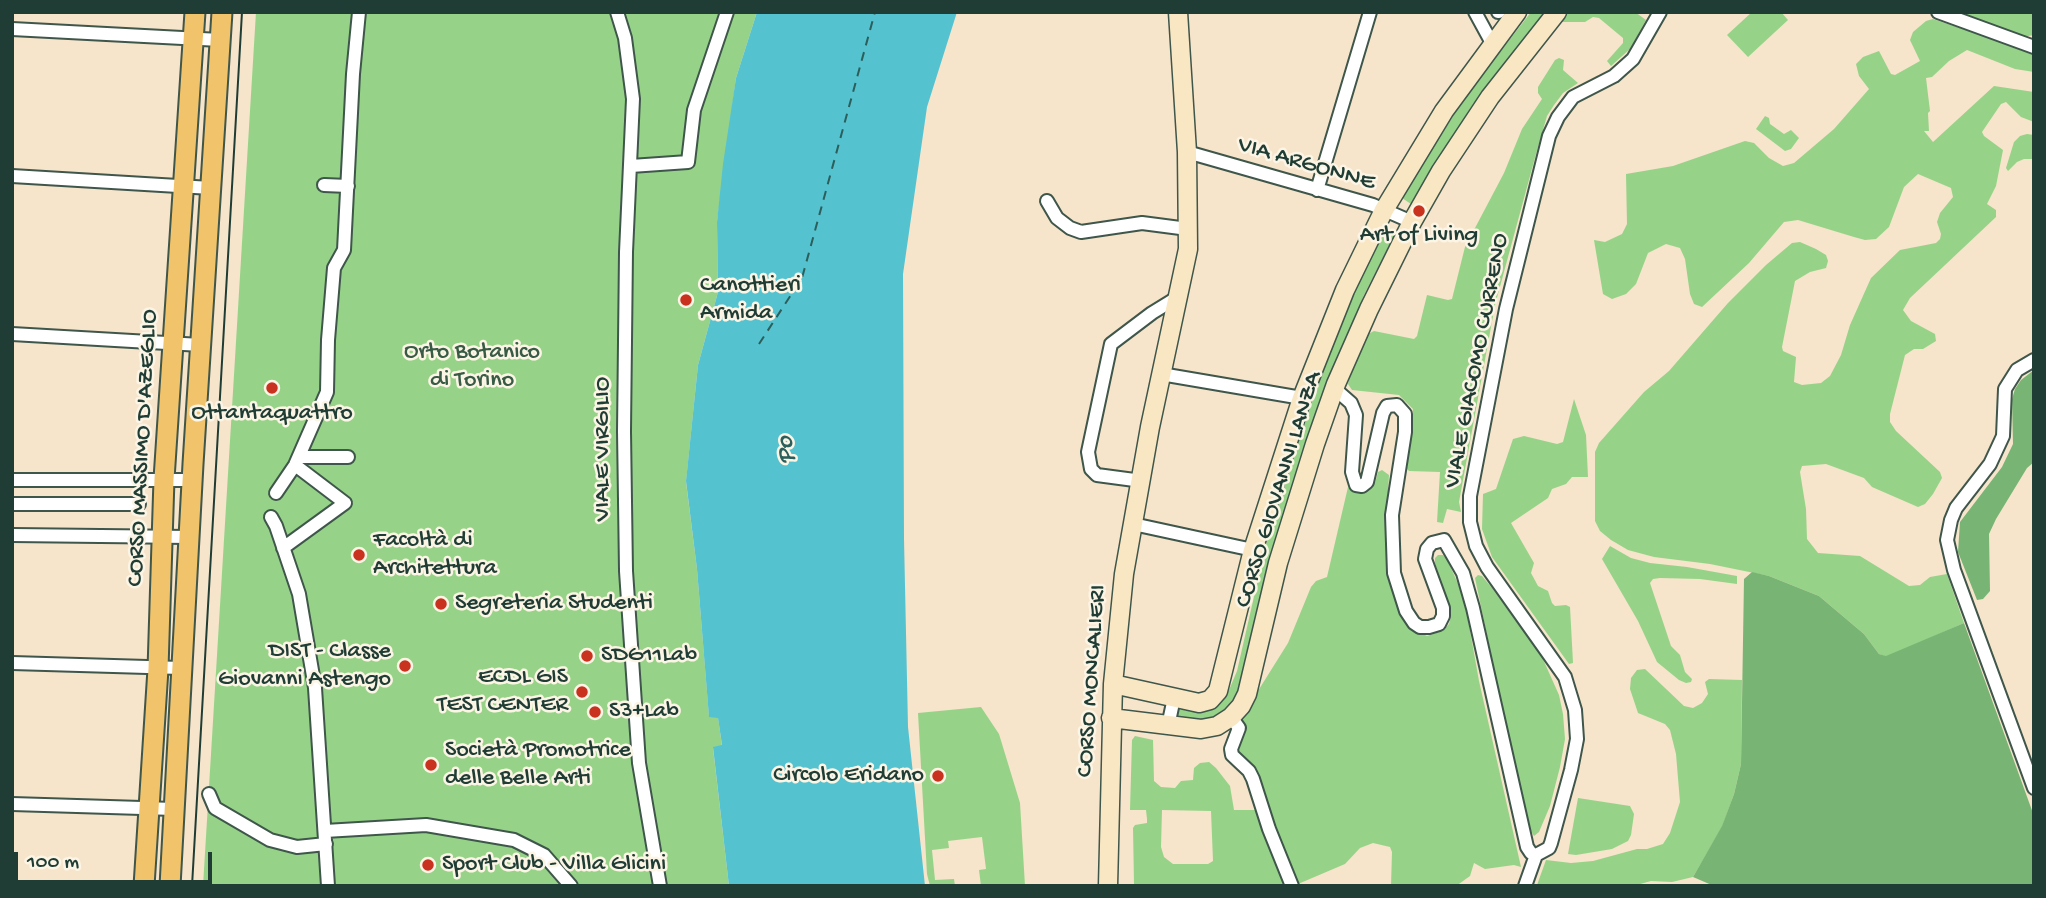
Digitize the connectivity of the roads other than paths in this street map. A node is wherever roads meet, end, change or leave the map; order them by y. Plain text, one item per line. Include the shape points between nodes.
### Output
1 (195, 12) edge
2 (222, 12) edge
3 (359, 12) edge
4 (617, 12) edge
5 (727, 12) edge
6 (1178, 12) edge
7 (1370, 12) edge
8 (1475, 12) edge
9 (1517, 12) edge
10 (1557, 12) edge
11 (1660, 12) edge
12 (1938, 12) edge
13 (12, 29) edge
14 (194, 38) junction
15 (220, 40) junction
16 (1493, 44) junction
17 (2034, 47) edge
18 (1186, 152) junction
19 (631, 166) junction
20 (12, 176) edge
21 (324, 185) dead end
22 (185, 186) junction
23 (348, 186) junction
24 (211, 188) junction
25 (1317, 190) junction
26 (1047, 201) dead end
27 (1384, 210) junction
28 (1412, 222) junction
29 (1188, 229) junction
30 (1178, 297) junction
31 (12, 334) edge
32 (174, 343) junction
33 (201, 345) junction
34 (2034, 360) edge
35 (1161, 374) junction
36 (1335, 389) junction
37 (1302, 398) junction
38 (348, 457) dead end
39 (297, 461) junction
40 (164, 479) junction
41 (12, 480) edge
42 (192, 480) junction
43 (1142, 481) junction
44 (276, 493) dead end
45 (139, 504) dead end
46 (12, 505) edge
47 (271, 517) dead end
48 (1133, 524) junction
49 (12, 536) edge
50 (162, 536) junction
51 (189, 537) junction
52 (283, 547) junction
53 (1253, 550) junction
54 (12, 663) edge
55 (158, 668) junction
56 (181, 668) junction
57 (1113, 684) junction
58 (1174, 698) junction
59 (1231, 717) junction
60 (1111, 718) junction
61 (1168, 726) junction
62 (2034, 789) edge
63 (209, 794) dead end
64 (12, 804) edge
65 (149, 809) junction
66 (174, 809) junction
67 (326, 838) junction
68 (1536, 855) junction
69 (145, 886) edge
70 (170, 886) edge
71 (328, 886) edge
72 (571, 886) edge
73 (660, 886) edge
74 (1108, 886) edge
75 (1292, 886) edge
76 (1525, 886) edge

1 - 14 main road, CORSO MASSIMO D'AZEGLIO
2 - 15 main road, CORSO MASSIMO D'AZEGLIO
3 - 23 street
4 - 19 street, VIALE VIRGILIO via 633,99
5 - 19 street via 695,110 687,168
6 - 18 street, CORSO MONCALIERI
7 - 25 street
8 - 16 street
9 - 16 street, CORSO GIOVANNI LANZA
10 - 28 street, CORSO GIOVANNI LANZA via 1490,97
11 - 68 street, VIALE GIACOMO CURRENO via 1633,59 1614,76 1573,97 1549,136 1506,309 1470,496 1476,546 1565,677 1574,710 1577,739 1571,770 1551,844
12 - 17 street
13 - 14 street
14 - 15 street
14 - 22 main road, CORSO MASSIMO D'AZEGLIO
15 - 24 main road, CORSO MASSIMO D'AZEGLIO
16 - 27 street, CORSO GIOVANNI LANZA via 1444,111
18 - 25 street, VIA ARGONNE
18 - 29 street, CORSO MONCALIERI
19 - 73 street, VIALE VIRGILIO via 625,278 626,571 639,763
20 - 22 street
21 - 23 street
22 - 24 street
22 - 32 main road, CORSO MASSIMO D'AZEGLIO
23 - 39 street via 344,250 334,268 327,391
24 - 33 main road, CORSO MASSIMO D'AZEGLIO
25 - 27 street, VIA ARGONNE
26 - 29 street via 1057,218 1082,232 1142,223
27 - 28 street, VIA ARGONNE
27 - 37 street, CORSO GIOVANNI LANZA via 1345,290
28 - 36 street, CORSO GIOVANNI LANZA
29 - 30 street, CORSO MONCALIERI
30 - 35 street, CORSO MONCALIERI
30 - 43 street via 1111,344 1088,452 1097,475
31 - 32 street
32 - 33 street
32 - 40 main road, CORSO MASSIMO D'AZEGLIO
33 - 42 main road, CORSO MASSIMO D'AZEGLIO
34 - 62 street via 2017,370 2005,389 2003,436 1990,464 1956,508 1947,540
35 - 37 street
35 - 43 street, CORSO MONCALIERI
36 - 59 street, CORSO GIOVANNI LANZA via 1278,563 1247,694
36 - 68 street via 1351,403 1356,415 1352,472 1356,485 1367,482 1387,406 1397,405 1405,414 1392,515 1394,573 1406,611 1414,623 1429,628 1439,624 1443,608 1425,559 1427,549 1444,540 1455,557 1473,608 1527,847
37 - 53 street, CORSO GIOVANNI LANZA
38 - 39 street
39 - 44 street
39 - 52 street via 349,503
40 - 41 street
40 - 42 street
40 - 50 main road, CORSO MASSIMO D'AZEGLIO
42 - 51 main road, CORSO MASSIMO D'AZEGLIO
43 - 48 street, CORSO MONCALIERI
45 - 46 street
47 - 52 street
48 - 53 street
48 - 57 street, CORSO MONCALIERI
49 - 50 street
50 - 51 street
50 - 55 main road, CORSO MASSIMO D'AZEGLIO
51 - 56 main road, CORSO MASSIMO D'AZEGLIO
52 - 67 street via 299,594 315,688
53 - 58 street, CORSO GIOVANNI LANZA via 1218,691 1199,703
54 - 55 street
55 - 56 street
55 - 65 main road, CORSO MASSIMO D'AZEGLIO
56 - 66 main road, CORSO MASSIMO D'AZEGLIO
57 - 58 street, CORSO GIOVANNI LANZA
57 - 60 street, CORSO MONCALIERI
58 - 61 street
59 - 61 street via 1201,730
59 - 75 street via 1239,728 1232,755 1253,779
60 - 61 street
60 - 74 street, CORSO MONCALIERI
63 - 67 street via 215,808 270,839 297,847
64 - 65 street
65 - 66 street
65 - 69 main road, CORSO MASSIMO D'AZEGLIO
66 - 70 main road, CORSO MASSIMO D'AZEGLIO
67 - 71 street
67 - 72 street via 426,825 514,840 544,855
68 - 76 street, VIALE GIACOMO CURRENO

